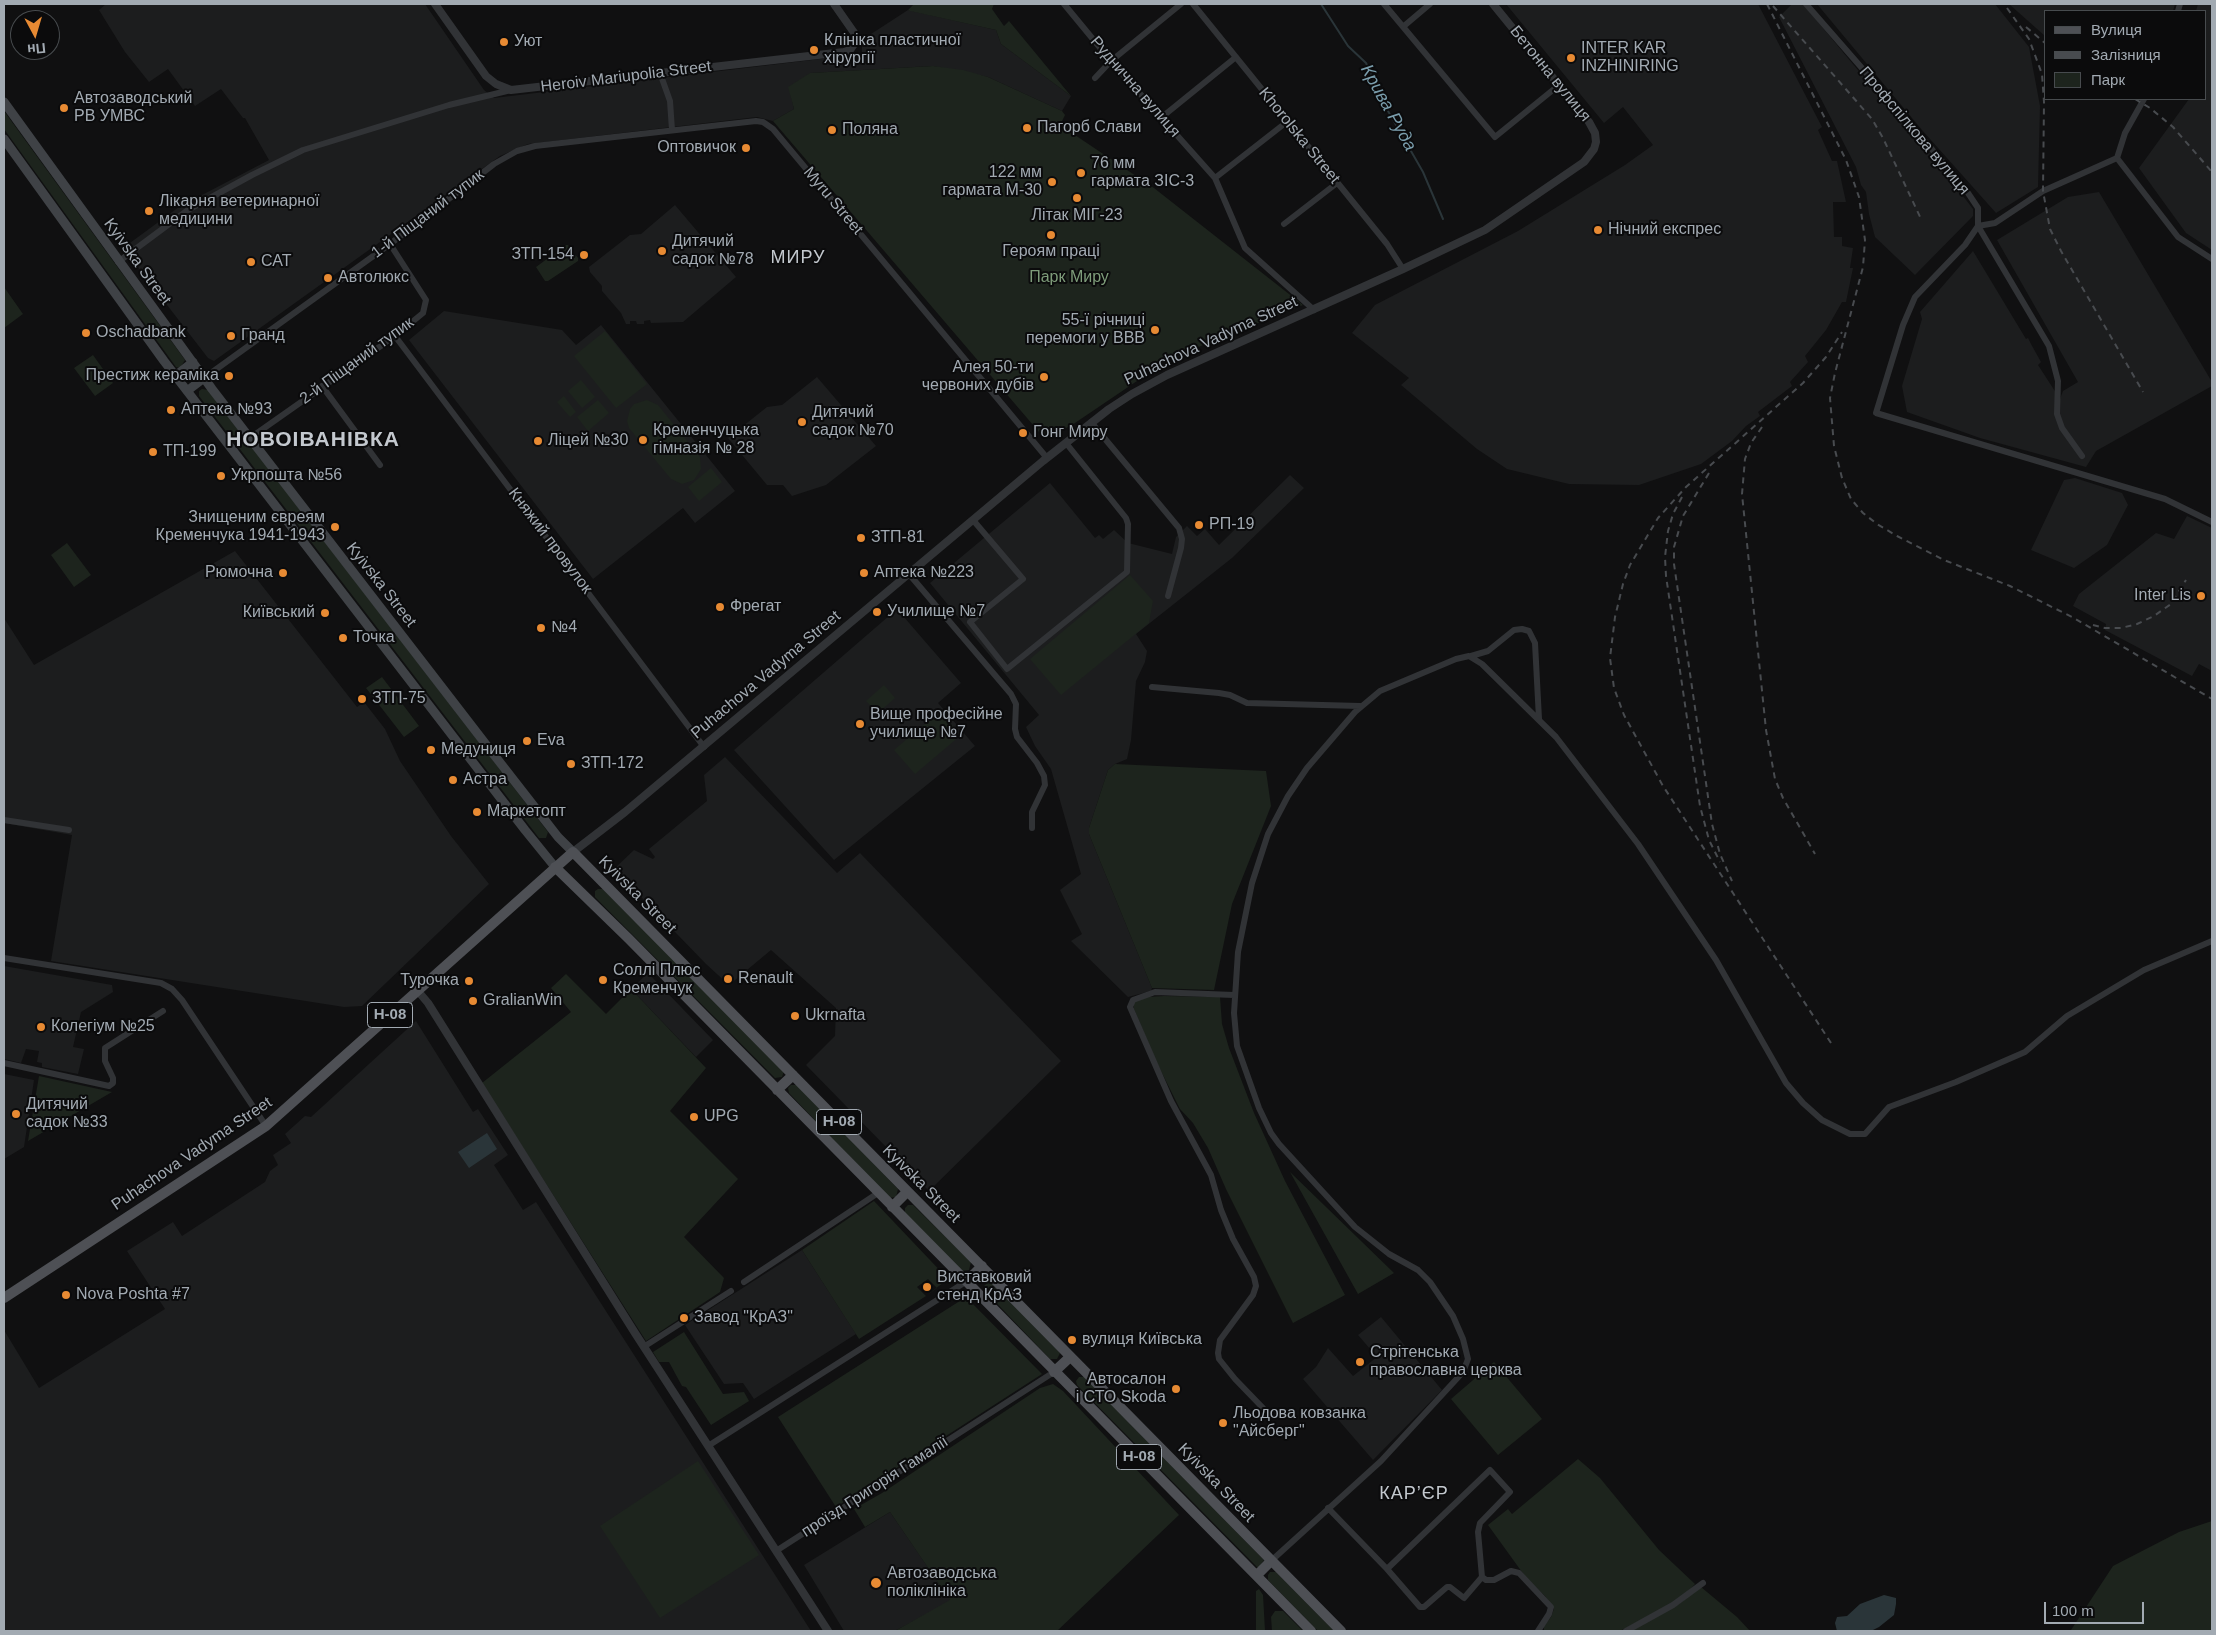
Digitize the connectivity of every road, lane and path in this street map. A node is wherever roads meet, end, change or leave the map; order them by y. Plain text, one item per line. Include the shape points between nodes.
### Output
1 (435, 4) edge
2 (834, 4) edge
3 (1064, 4) edge
4 (1181, 4) edge
5 (1194, 4) edge
6 (1384, 4) edge
7 (1430, 4) edge
8 (1493, 4) edge
9 (1806, 4) edge
10 (1404, 26) junction
11 (1236, 57) junction
12 (1111, 61) junction
13 (660, 73) junction
14 (1095, 78) dead end
15 (1558, 84) junction
16 (511, 90) junction
17 (2143, 100) edge
18 (4, 102) edge
19 (1162, 117) junction
20 (1288, 121) junction
21 (672, 130) junction
22 (4, 139) edge
23 (535, 146) joint
24 (1594, 149) joint
25 (2116, 158) junction
26 (1216, 178) junction
27 (1337, 182) junction
28 (1284, 224) dead end
29 (1978, 226) junction
30 (390, 244) junction
31 (2212, 260) edge
32 (118, 262) junction
33 (1403, 269) junction
34 (1314, 310) junction
35 (394, 336) junction
36 (193, 362) junction
37 (175, 376) junction
38 (204, 378) junction
39 (322, 386) junction
40 (187, 391) junction
41 (1091, 422) junction
42 (250, 438) junction
43 (1066, 443) junction
44 (2082, 456) dead end
45 (1047, 458) junction
46 (380, 465) dead end
47 (973, 520) junction
48 (2212, 522) edge
49 (909, 574) junction
50 (1168, 596) dead end
51 (1469, 656) junction
52 (1152, 687) dead end
53 (1360, 706) junction
54 (1539, 719) junction
55 (704, 746) junction
56 (4, 820) edge
57 (1032, 828) dead end
58 (69, 830) dead end
59 (573, 852) junction
60 (555, 867) junction
61 (2212, 941) edge
62 (4, 958) edge
63 (417, 990) junction
64 (1234, 995) junction
65 (163, 1011) dead end
66 (4, 1063) edge
67 (793, 1075) junction
68 (777, 1090) junction
69 (266, 1126) junction
70 (908, 1192) junction
71 (878, 1193) junction
72 (892, 1207) junction
73 (982, 1266) junction
74 (967, 1281) junction
75 (744, 1282) dead end
76 (731, 1291) dead end
77 (4, 1298) edge
78 (645, 1346) junction
79 (1070, 1357) junction
80 (1054, 1372) junction
81 (1263, 1408) dead end
82 (708, 1446) junction
83 (1328, 1508) junction
84 (776, 1551) junction
85 (1271, 1561) junction
86 (1387, 1569) junction
87 (1257, 1576) junction
88 (1482, 1577) junction
89 (1702, 1583) dead end
90 (828, 1631) edge
91 (1311, 1631) edge
92 (1340, 1631) edge
93 (1540, 1631) edge
94 (1626, 1631) edge

1 - 16 street via 486,76
2 - 13 street, Heroiv Mariupolia Street via 855,34 856,44 844,52
3 - 12 street, Руднична вулиця
4 - 12 street
5 - 11 street, Khorolska Street
6 - 10 street
7 - 10 street
8 - 15 street, Бетонна вулиця
9 - 29 street, Профспілкова вулиця via 1966,190 1978,208
10 - 15 street via 1495,138
11 - 19 street
11 - 20 street, Khorolska Street
12 - 14 street
12 - 19 street, Руднична вулиця
13 - 16 street, Heroiv Mariupolia Street
13 - 21 street via 670,101
15 - 24 street, Бетонна вулиця via 1589,122 1595,134
16 - 32 street via 449,105 303,150 188,210
17 - 25 street via 2125,133
18 - 32 main road, Kyivska Street
19 - 26 street, Руднична вулиця
20 - 26 street
20 - 27 street, Khorolska Street
21 - 23 street, Myru Street
21 - 45 street, Myru Street via 756,121 773,129
22 - 37 main road
23 - 30 street, 1-й Піщаний тупик via 517,151 494,164
24 - 33 street, Puhachova Vadyma Street via 1584,162 1485,230
25 - 29 street via 2043,191 1995,223
25 - 31 street via 2178,237
26 - 34 street, Руднична вулиця via 1245,248
27 - 28 street
27 - 33 street, Khorolska Street
29 - 44 street, Профспілкова вулиця via 2050,346 2058,381 2057,414 2062,428
29 - 48 street via 1965,245 1916,297 1903,325 1876,413 2165,499
30 - 35 street, 2-й Піщаний тупик via 426,300 423,313
30 - 38 street, 1-й Піщаний тупик
32 - 36 main road, Kyivska Street
33 - 34 street, Puhachova Vadyma Street
34 - 41 street, Puhachova Vadyma Street via 1151,383
35 - 39 street, 2-й Піщаний тупик
35 - 55 street, Княжий провулок
36 - 37 main road
36 - 38 main road, Kyivska Street
37 - 38 street
37 - 40 main road
38 - 40 main road
38 - 42 main road, Kyivska Street
39 - 42 street, 2-й Піщаний тупик
39 - 46 street
40 - 60 main road
41 - 43 street, Puhachova Vadyma Street
41 - 50 street via 1179,528 1181,548
42 - 59 main road, Kyivska Street via 496,758
43 - 45 street, Puhachova Vadyma Street
43 - 47 street via 1126,518 1126,572 1007,669 970,622 1023,579
45 - 47 street, Puhachova Vadyma Street
47 - 49 street, Puhachova Vadyma Street
49 - 55 street, Puhachova Vadyma Street
49 - 57 street via 1016,704 1017,737 1044,776 1045,785 1032,812
51 - 53 street via 1456,658 1391,685
51 - 54 street via 1482,664
51 - 54 street via 1488,651 1514,630 1530,631 1536,643
52 - 53 street via 1219,693 1248,703
53 - 64 street via 1307,768 1268,834 1245,911
54 - 61 street via 1638,844 1672,894 1716,960 1786,1083 1822,1120 1850,1134 1865,1134 1889,1107 2025,1052 2067,1016 2136,974
55 - 59 street, Puhachova Vadyma Street
56 - 58 street
59 - 60 main road, Puhachova Vadyma Street / Н-08
59 - 67 main road, Kyivska Street / Н-08
60 - 63 main road, Puhachova Vadyma Street / Н-08
60 - 68 main road, Н-08
62 - 69 street via 161,983 172,989
63 - 69 main road, Puhachova Vadyma Street / Н-08
63 - 78 street
64 - 81 street via 1155,992 1134,1000 1130,1007 1171,1101 1210,1175 1233,1239 1254,1277 1253,1295 1220,1340 1218,1353 1235,1379
64 - 83 street via 1237,1046 1270,1133 1356,1227 1430,1282 1453,1316 1468,1352 1463,1372 1381,1460
65 - 66 street via 105,1048 105,1061 113,1078 113,1084 109,1086
67 - 68 main road
67 - 70 main road, Kyivska Street / Н-08
68 - 71 main road, Н-08
69 - 77 main road, Puhachova Vadyma Street / Н-08
70 - 72 main road
70 - 73 main road, Kyivska Street / Н-08
71 - 72 main road, Н-08
71 - 75 street
72 - 74 main road, Н-08
73 - 74 main road
73 - 79 main road, Kyivska Street / Н-08
74 - 80 main road, Н-08
74 - 82 street
76 - 78 street
78 - 82 street
79 - 80 main road
79 - 85 main road, Kyivska Street / Н-08
80 - 84 street, проїзд Григорія Гамалії
80 - 87 main road, Н-08
82 - 84 street
83 - 85 street
83 - 86 street
84 - 90 street
85 - 87 main road
85 - 92 main road, Kyivska Street / Н-08
86 - 88 street via 1420,1607 1447,1587 1464,1598
86 - 88 street via 1490,1470 1510,1492 1483,1518 1479,1527
87 - 91 main road, Н-08
88 - 93 street via 1489,1581 1511,1571 1519,1573 1551,1607
89 - 94 street via 1673,1605

